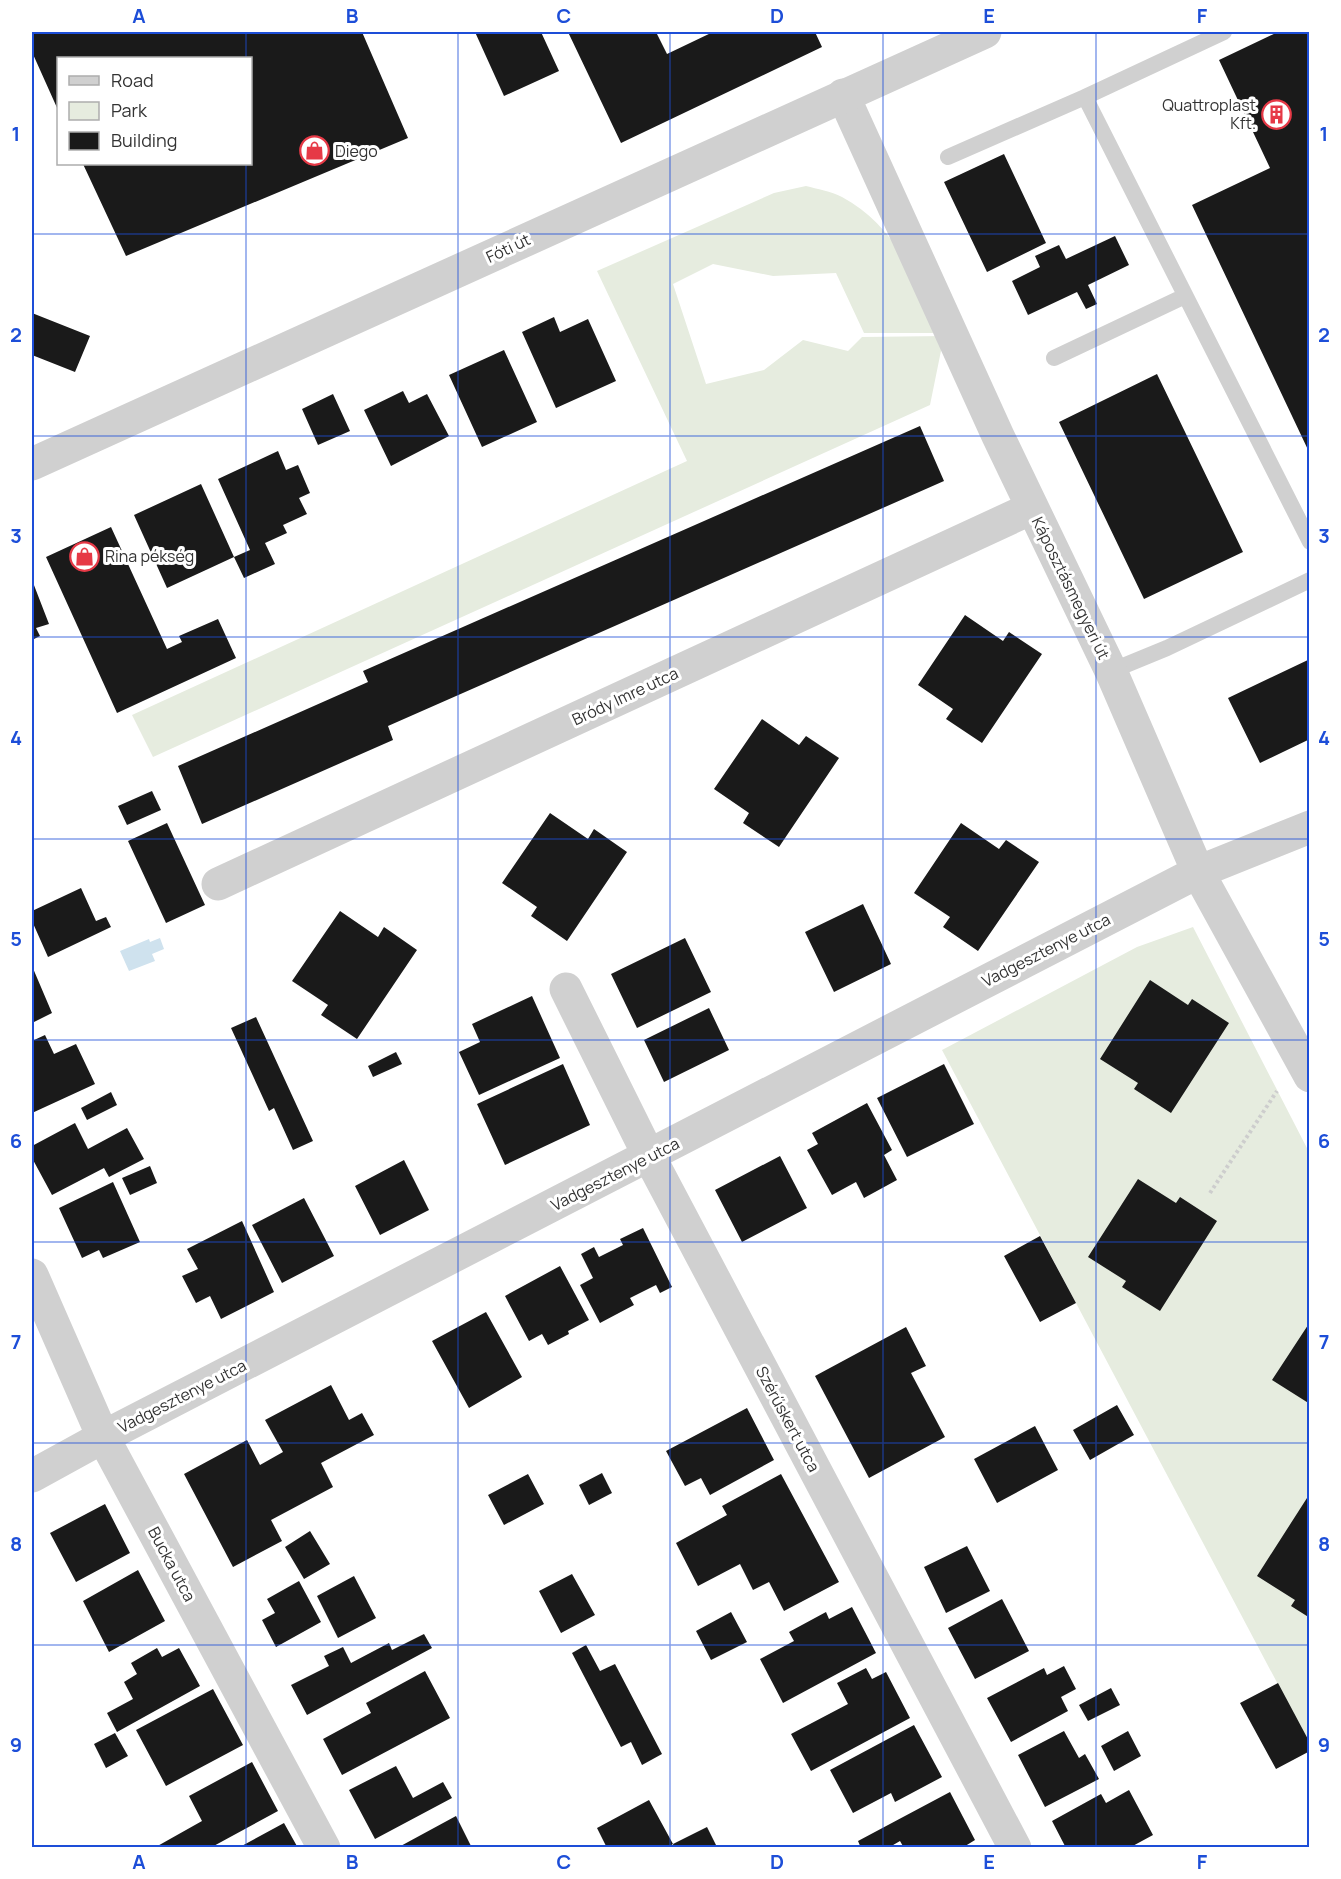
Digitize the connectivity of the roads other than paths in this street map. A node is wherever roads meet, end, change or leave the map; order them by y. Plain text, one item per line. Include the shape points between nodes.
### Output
1 (985, 32) edge
2 (1224, 32) edge
3 (843, 96) junction
4 (1085, 97) junction
5 (948, 157) dead end
6 (1185, 296) junction
7 (1054, 358) dead end
8 (32, 464) edge
9 (1032, 508) junction
10 (1310, 542) edge
11 (1310, 580) edge
12 (1111, 671) junction
13 (1310, 827) edge
14 (1198, 872) junction
15 (218, 885) dead end
16 (566, 989) dead end
17 (1305, 1067) edge
18 (649, 1156) junction
19 (32, 1275) edge
20 (104, 1437) junction
21 (32, 1476) edge
22 (324, 1848) edge
23 (1015, 1848) edge

1 - 3 street, Fóti út
2 - 4 lane
3 - 8 street, Fóti út
3 - 9 street, Káposztásmegyeri út
4 - 5 lane
4 - 6 lane
6 - 7 lane
6 - 10 lane
9 - 12 street, Káposztásmegyeri út
9 - 15 street, Bródy Imre utca
11 - 12 lane
12 - 14 street, Káposztásmegyeri út
13 - 14 street, Vadgesztenye utca
14 - 17 street, Káposztásmegyeri út
14 - 18 street, Vadgesztenye utca
16 - 18 street, Szérűskert utca
18 - 20 street, Vadgesztenye utca
18 - 23 street, Szérűskert utca
19 - 20 street, Bucka utca
20 - 21 street, Vadgesztenye utca
20 - 22 street, Bucka utca

